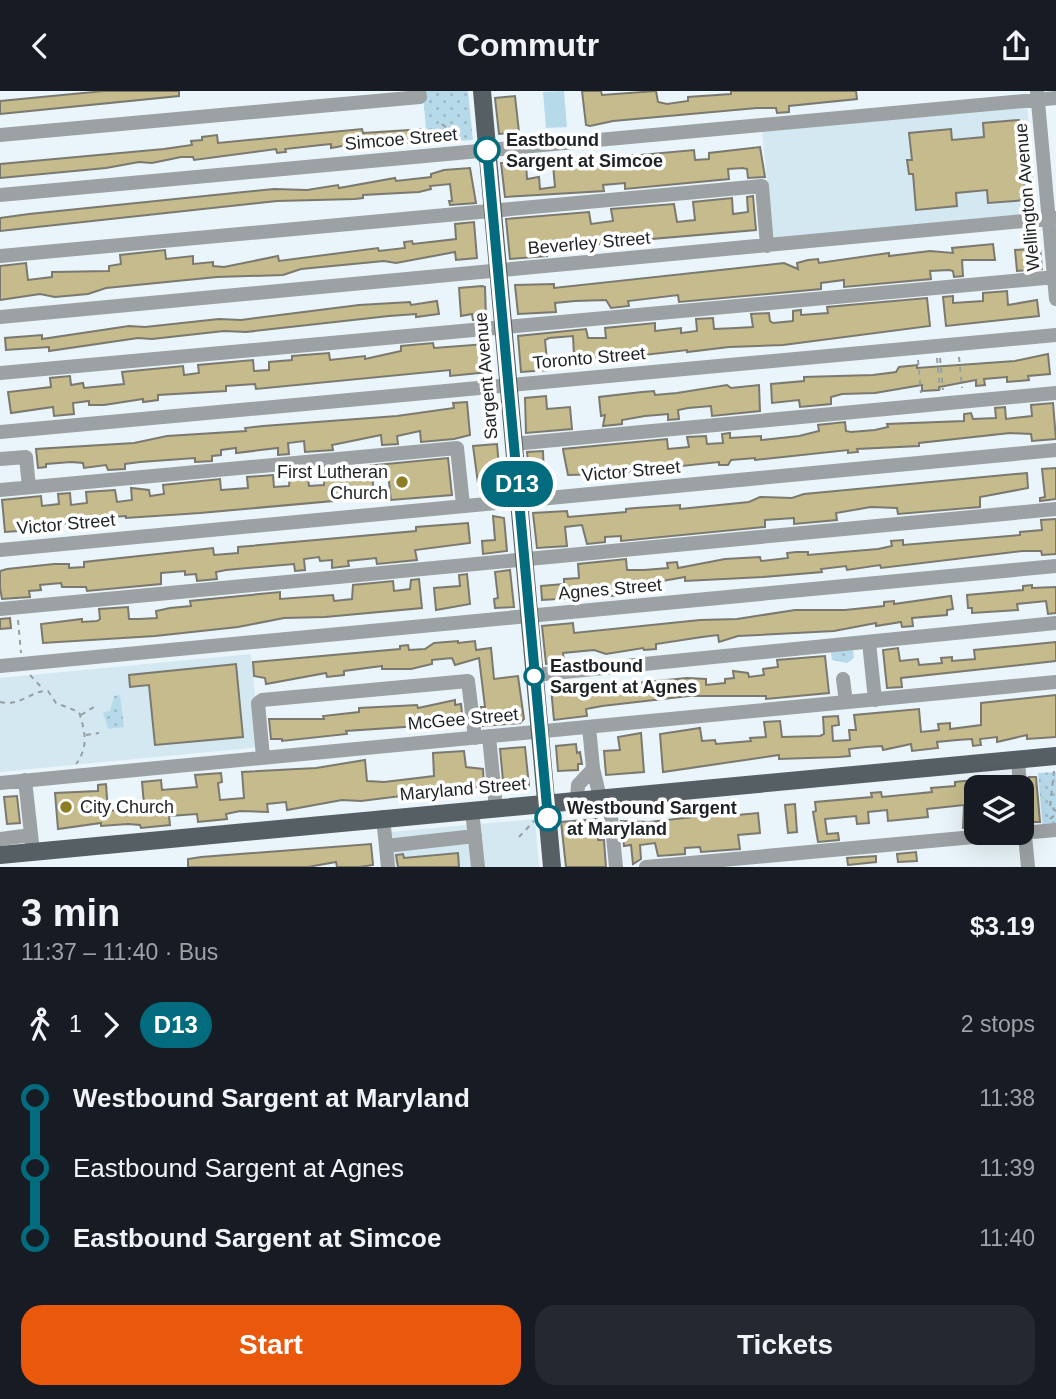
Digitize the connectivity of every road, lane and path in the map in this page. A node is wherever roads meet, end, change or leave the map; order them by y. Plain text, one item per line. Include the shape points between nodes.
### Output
1 (419, 91) edge
2 (482, 91) edge
3 (1037, 95) edge
4 (1056, 98) edge
5 (442, 124) dead end
6 (0, 135) edge
7 (452, 145) dead end
8 (487, 150) junction
9 (1049, 159) edge
10 (0, 195) edge
11 (492, 210) junction
12 (1053, 219) edge
13 (767, 246) junction
14 (0, 256) edge
15 (498, 271) junction
16 (1055, 277) edge
17 (1056, 299) edge
18 (0, 317) edge
19 (502, 327) junction
20 (1056, 335) edge
21 (959, 356) dead end
22 (939, 358) dead end
23 (918, 360) dead end
24 (0, 373) edge
25 (507, 384) junction
26 (962, 388) dead end
27 (942, 391) dead end
28 (1056, 393) edge
29 (921, 394) dead end
30 (0, 432) edge
31 (513, 444) junction
32 (1056, 450) edge
33 (0, 459) edge
34 (29, 487) junction
35 (0, 490) edge
36 (518, 501) junction
37 (463, 505) junction
38 (1056, 509) edge
39 (0, 550) edge
40 (524, 559) junction
41 (1056, 566) edge
42 (0, 608) edge
43 (528, 617) junction
44 (18, 619) dead end
45 (1056, 624) edge
46 (869, 642) junction
47 (22, 656) dead end
48 (0, 666) edge
49 (30, 674) dead end
50 (534, 675) junction
51 (843, 679) dead end
52 (1056, 683) edge
53 (44, 691) junction
54 (875, 700) junction
55 (0, 702) edge
56 (846, 702) junction
57 (97, 705) dead end
58 (80, 715) junction
59 (589, 727) junction
60 (539, 731) junction
61 (99, 733) dead end
62 (85, 735) junction
63 (482, 737) junction
64 (263, 757) junction
65 (1018, 760) junction
66 (1055, 764) edge
67 (73, 767) dead end
68 (593, 769) junction
69 (1019, 775) edge
70 (25, 780) junction
71 (0, 783) edge
72 (604, 797) junction
73 (577, 800) junction
74 (547, 803) junction
75 (496, 808) junction
76 (472, 810) junction
77 (1056, 811) edge
78 (383, 817) junction
79 (535, 820) dead end
80 (1056, 829) edge
81 (1034, 832) edge
82 (475, 836) junction
83 (519, 837) dead end
84 (964, 838) edge
85 (0, 839) edge
86 (32, 843) junction
87 (1024, 845) edge
88 (386, 846) junction
89 (0, 855) edge
90 (388, 867) edge
91 (478, 867) edge
92 (552, 867) edge
93 (616, 867) edge
94 (646, 867) edge
95 (1028, 867) edge

1 - 6 street via 420,97
2 - 8 main road, Sargent Avenue
3 - 4 street, Simcoe Street
3 - 8 street, Simcoe Street
3 - 9 street, Wellington Avenue
5 - 7 path via 450,131
8 - 10 street, Simcoe Street
8 - 11 main road, Sargent Avenue
9 - 12 street, Wellington Avenue
11 - 13 street via 762,186
11 - 14 street
11 - 15 main road, Sargent Avenue
12 - 13 street, Beverley Street
12 - 16 street, Wellington Avenue
13 - 15 street, Beverley Street
15 - 18 street, Beverley Street
15 - 19 main road, Sargent Avenue
16 - 17 street, Wellington Avenue
16 - 19 street
19 - 24 street
19 - 25 main road, Sargent Avenue
20 - 25 street, Toronto Street
21 - 26 path
22 - 27 path
23 - 29 path
25 - 30 street, Toronto Street
25 - 31 main road, Sargent Avenue
28 - 31 street
31 - 36 main road, Sargent Avenue
32 - 36 street, Victor Street
33 - 34 street via 26,457
34 - 35 street
34 - 37 street via 457,448
36 - 37 street, Victor Street
36 - 40 main road, Sargent Avenue
37 - 39 street, Victor Street
38 - 40 street
40 - 42 street
40 - 43 main road, Sargent Avenue
41 - 43 street, Agnes Street
43 - 48 street, Agnes Street
43 - 50 main road, Sargent Avenue
44 - 47 path
45 - 46 street
46 - 50 street
46 - 54 street
49 - 53 path
50 - 60 main road, Sargent Avenue
51 - 56 street
52 - 54 street, McGee Street
53 - 55 path via 19,703
53 - 58 path
54 - 56 street, McGee Street
56 - 59 street, McGee Street
57 - 58 path
58 - 62 path
59 - 60 street, McGee Street
59 - 68 street
60 - 63 street, McGee Street
60 - 74 main road, Sargent Avenue
61 - 62 path
62 - 67 path via 84,751
63 - 64 street, McGee Street
63 - 64 street via 468,681 261,699
63 - 75 street
64 - 70 street, McGee Street
65 - 66 main road, Maryland Street
65 - 69 street
65 - 72 main road, Maryland Street
66 - 77 path via 1049,807
68 - 72 street
68 - 73 street via 578,785
70 - 71 street, McGee Street
70 - 86 street
72 - 73 main road, Maryland Street
72 - 93 street
73 - 74 main road, Maryland Street
74 - 75 main road, Maryland Street
74 - 92 main road, Sargent Avenue
75 - 76 main road, Maryland Street
76 - 78 main road, Maryland Street
76 - 82 street
78 - 86 main road, Maryland Street
78 - 88 street
79 - 83 path
80 - 81 street
82 - 88 street
82 - 91 street
84 - 94 street
85 - 86 street
86 - 89 main road, Maryland Street
87 - 95 street
88 - 90 street

